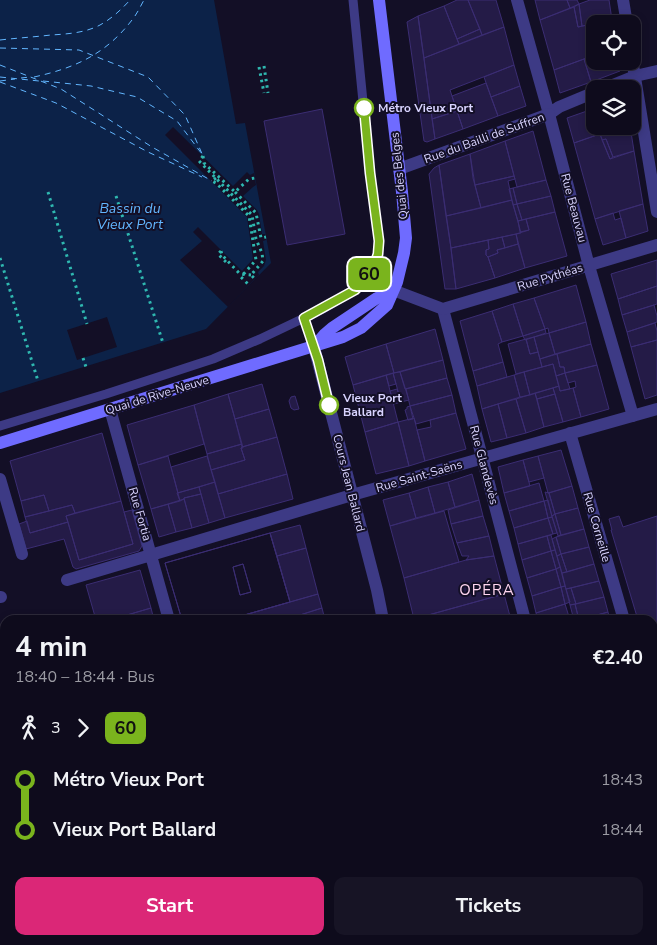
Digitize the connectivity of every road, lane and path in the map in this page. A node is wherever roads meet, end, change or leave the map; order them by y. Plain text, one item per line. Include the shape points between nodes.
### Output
1 (354, 0) edge
2 (379, 0) edge
3 (517, 0) edge
4 (623, 0) edge
5 (626, 15) edge
6 (264, 66) dead end
7 (259, 67) dead end
8 (634, 70) edge
9 (657, 71) edge
10 (635, 76) junction
11 (625, 80) edge
12 (268, 92) dead end
13 (264, 93) dead end
14 (586, 96) edge
15 (548, 114) junction
16 (399, 170) junction
17 (216, 178) junction
18 (255, 178) dead end
19 (48, 192) dead end
20 (235, 192) junction
21 (116, 196) dead end
22 (657, 212) edge
23 (266, 238) dead end
24 (657, 245) edge
25 (0, 258) edge
26 (589, 266) junction
27 (250, 275) junction
28 (241, 277) junction
29 (255, 279) dead end
30 (249, 286) dead end
31 (392, 290) junction
32 (443, 309) junction
33 (304, 318) junction
34 (87, 324) dead end
35 (163, 343) dead end
36 (314, 347) junction
37 (83, 358) dead end
38 (86, 367) dead end
39 (38, 381) dead end
40 (657, 408) edge
41 (110, 409) junction
42 (633, 416) junction
43 (0, 426) edge
44 (570, 433) junction
45 (0, 443) edge
46 (482, 458) junction
47 (0, 479) edge
48 (352, 495) junction
49 (22, 554) dead end
50 (152, 555) junction
51 (67, 580) dead end
52 (168, 615) edge
53 (382, 615) edge
54 (524, 615) edge
55 (623, 615) edge

1 - 33 lane via 378,254 374,266 355,290
2 - 16 main road, Quai des Belges
3 - 15 street, Rue Beauvau
4 - 5 street
6 - 12 path
7 - 13 path
8 - 10 street
9 - 10 street
10 - 11 street
10 - 22 street
14 - 15 street, Rue du Bailli de Suffren
15 - 16 street, Rue du Bailli de Suffren
15 - 26 street, Rue Beauvau
16 - 31 main road, Quai des Belges via 406,238 397,282
17 - 20 path via 199,161 203,156 204,163
17 - 27 path via 252,215 263,261
17 - 28 path via 212,181 249,216 256,260
18 - 20 path via 249,179
19 - 34 path
20 - 23 path via 256,213 260,238
21 - 35 path
24 - 26 street, Rue Pythéas
25 - 39 path
26 - 32 street, Rue Pythéas
26 - 42 street, Rue Beauvau
27 - 28 path via 240,274 221,251 218,254
27 - 29 path
28 - 30 path
31 - 32 street
31 - 36 main road, Quai des Belges via 387,305 361,328
32 - 46 street, Rue Glandevès
33 - 36 lane
33 - 43 lane, Quai de Rive-Neuve via 213,359
36 - 41 main road, Quai de Rive-Neuve
36 - 48 street, Cours Jean Ballard
37 - 38 path
40 - 42 street, Rue Saint-Saëns
41 - 45 main road, Quai de Rive-Neuve
41 - 50 street, Rue Fortia
42 - 44 street, Rue Saint-Saëns
44 - 46 street, Rue Saint-Saëns
44 - 55 street, Rue Corneille
46 - 48 street, Rue Saint-Saëns
46 - 54 street, Rue Glandevès
47 - 49 street
48 - 50 street, Rue Saint-Saëns
48 - 53 street, Cours Jean Ballard
50 - 51 street, Rue Saint-Saëns
50 - 52 street, Rue Fortia

